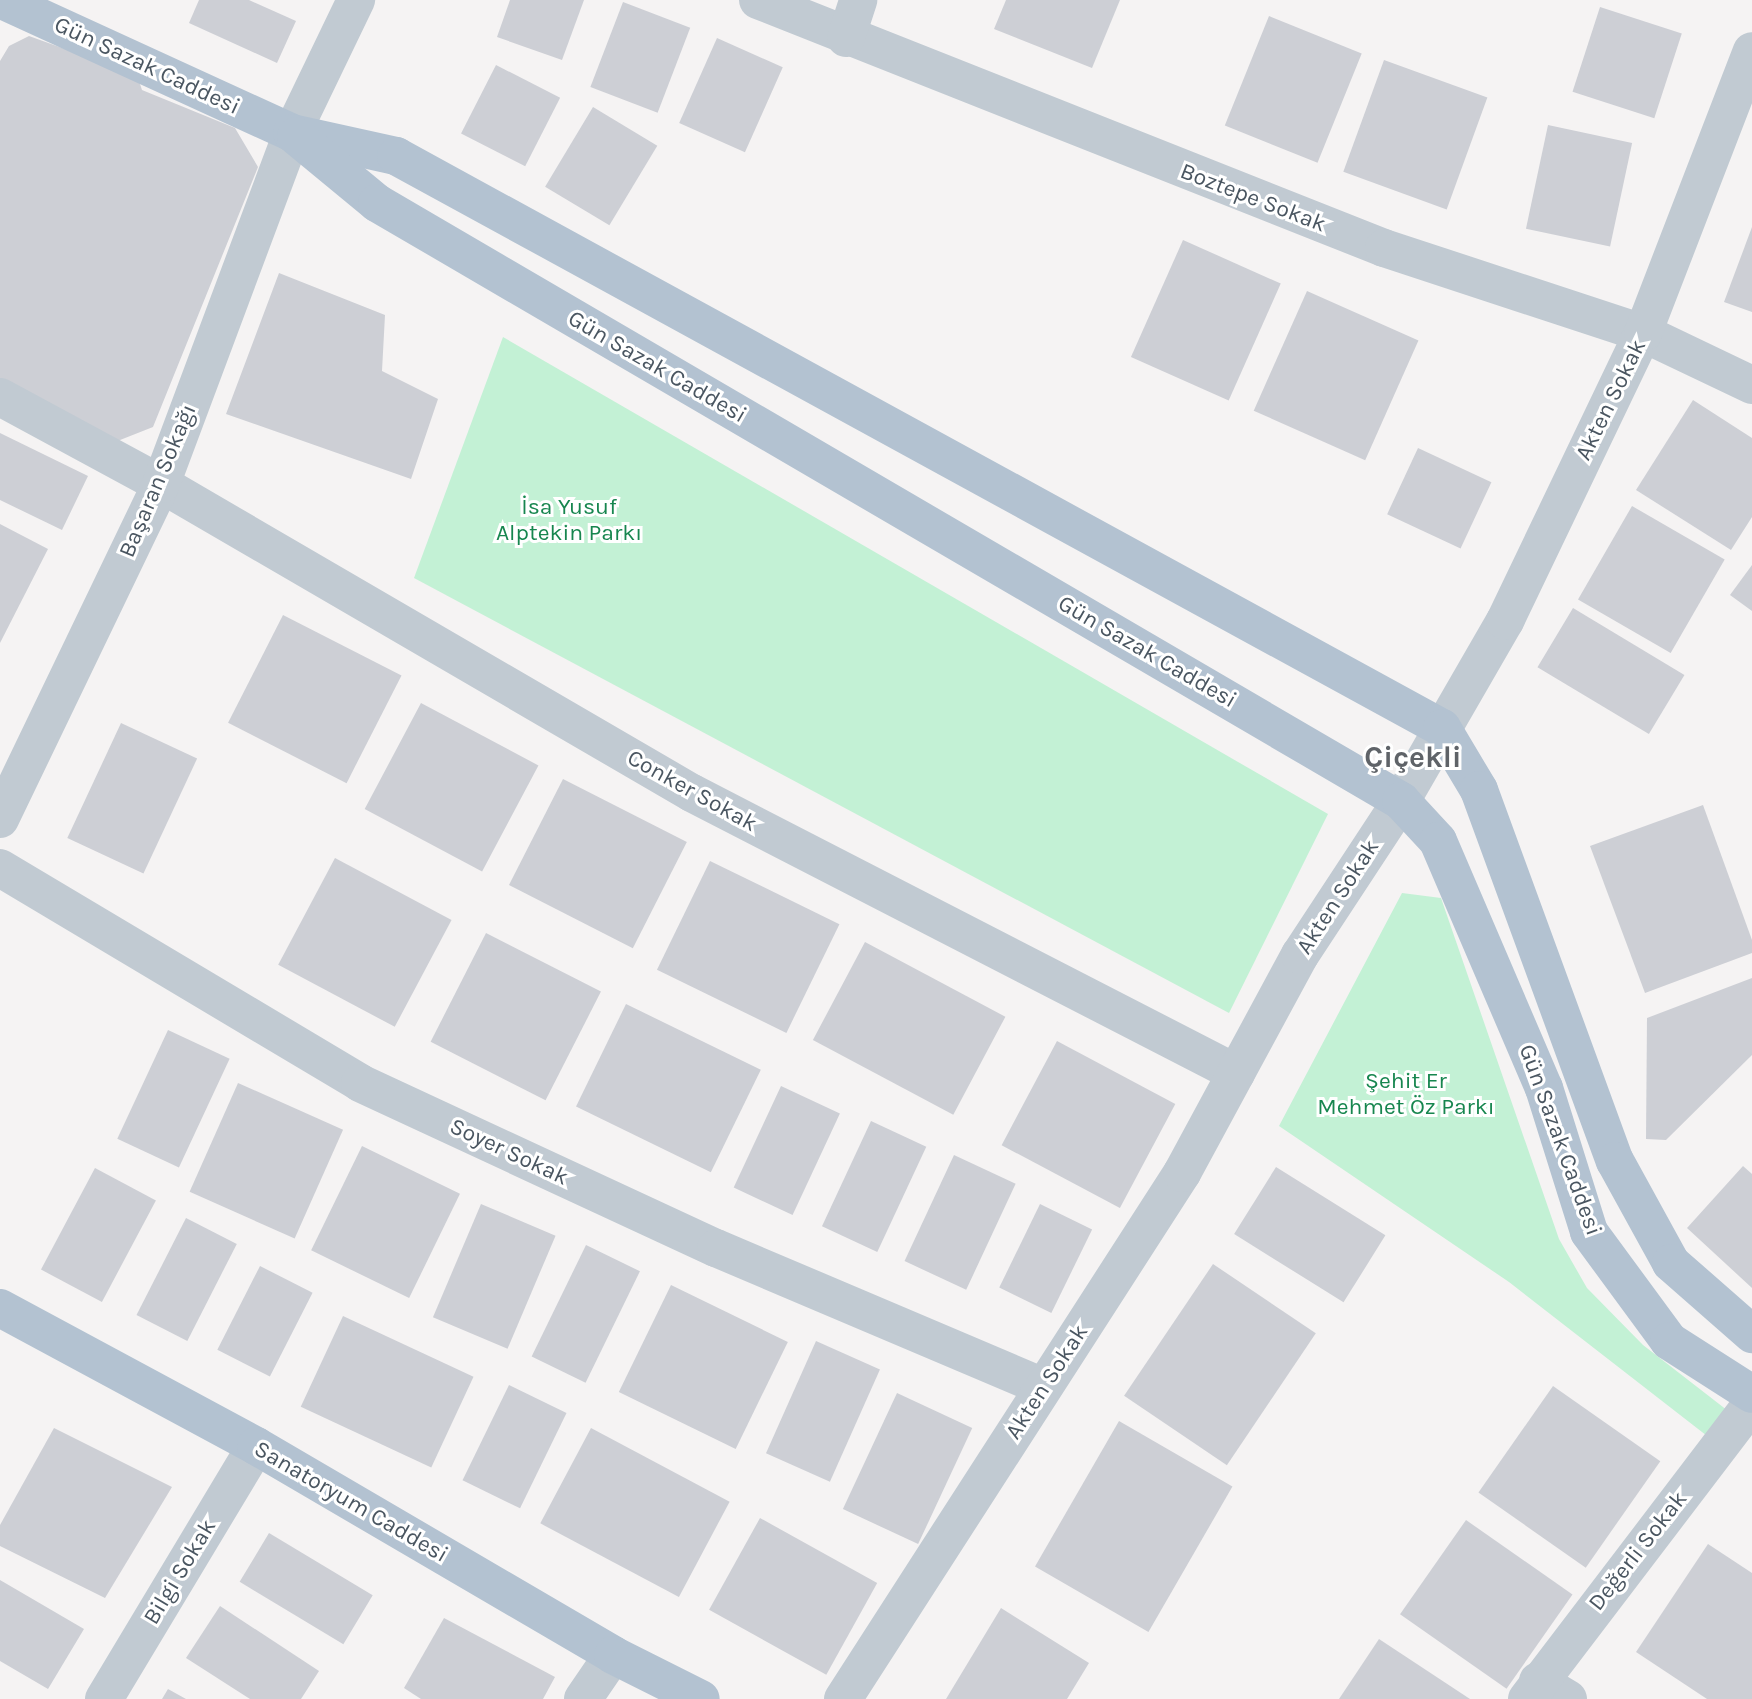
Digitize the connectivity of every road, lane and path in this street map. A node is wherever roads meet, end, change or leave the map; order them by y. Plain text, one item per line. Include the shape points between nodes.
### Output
1 (2, 0) edge
2 (356, 0) edge
3 (758, 0) edge
4 (858, 0) edge
5 (846, 38) junction
6 (1752, 51) edge
7 (292, 133) junction
8 (1643, 333) junction
9 (1752, 385) edge
10 (0, 397) edge
11 (161, 484) junction
12 (1442, 729) junction
13 (1401, 801) junction
14 (0, 819) edge
15 (0, 868) edge
16 (1236, 1073) junction
17 (0, 1308) edge
18 (1752, 1334) edge
19 (1043, 1387) junction
20 (1752, 1394) edge
21 (1752, 1404) edge
22 (257, 1446) junction
23 (613, 1655) junction
24 (1544, 1693) edge
25 (104, 1699) edge
26 (583, 1699) edge
27 (701, 1699) edge
28 (843, 1699) edge

1 - 7 main road, Gün Sazak Caddesi
2 - 7 street, Başaran Sokağı
3 - 5 street, Boztepe Sokak
4 - 5 street
5 - 8 street, Boztepe Sokak via 1384,248
6 - 8 street, Akten Sokak
7 - 11 street, Başaran Sokağı
7 - 12 main road, Gün Sazak Caddesi via 396,156
7 - 13 main road, Gün Sazak Caddesi via 377,203
8 - 9 street, Boztepe Sokak
8 - 12 street, Akten Sokak via 1505,621
10 - 11 street, Conker Sokak
11 - 14 street, Başaran Sokağı
11 - 16 street, Conker Sokak via 692,793
12 - 13 street, Akten Sokak
12 - 18 main road, Gün Sazak Caddesi via 1479,790 1615,1161 1671,1263
13 - 16 street, Akten Sokak via 1300,955
13 - 20 main road, Gün Sazak Caddesi via 1437,841 1448,866 1545,1088 1590,1232 1669,1341
15 - 19 street, Soyer Sokak via 360,1083 716,1248
16 - 19 street, Akten Sokak via 1182,1173
17 - 22 main road, Sanatoryum Caddesi
19 - 28 street, Akten Sokak
21 - 24 street, Değerli Sokak
22 - 23 main road, Sanatoryum Caddesi
22 - 25 street, Bilgi Sokak
23 - 26 street
23 - 27 main road, Sanatoryum Caddesi

